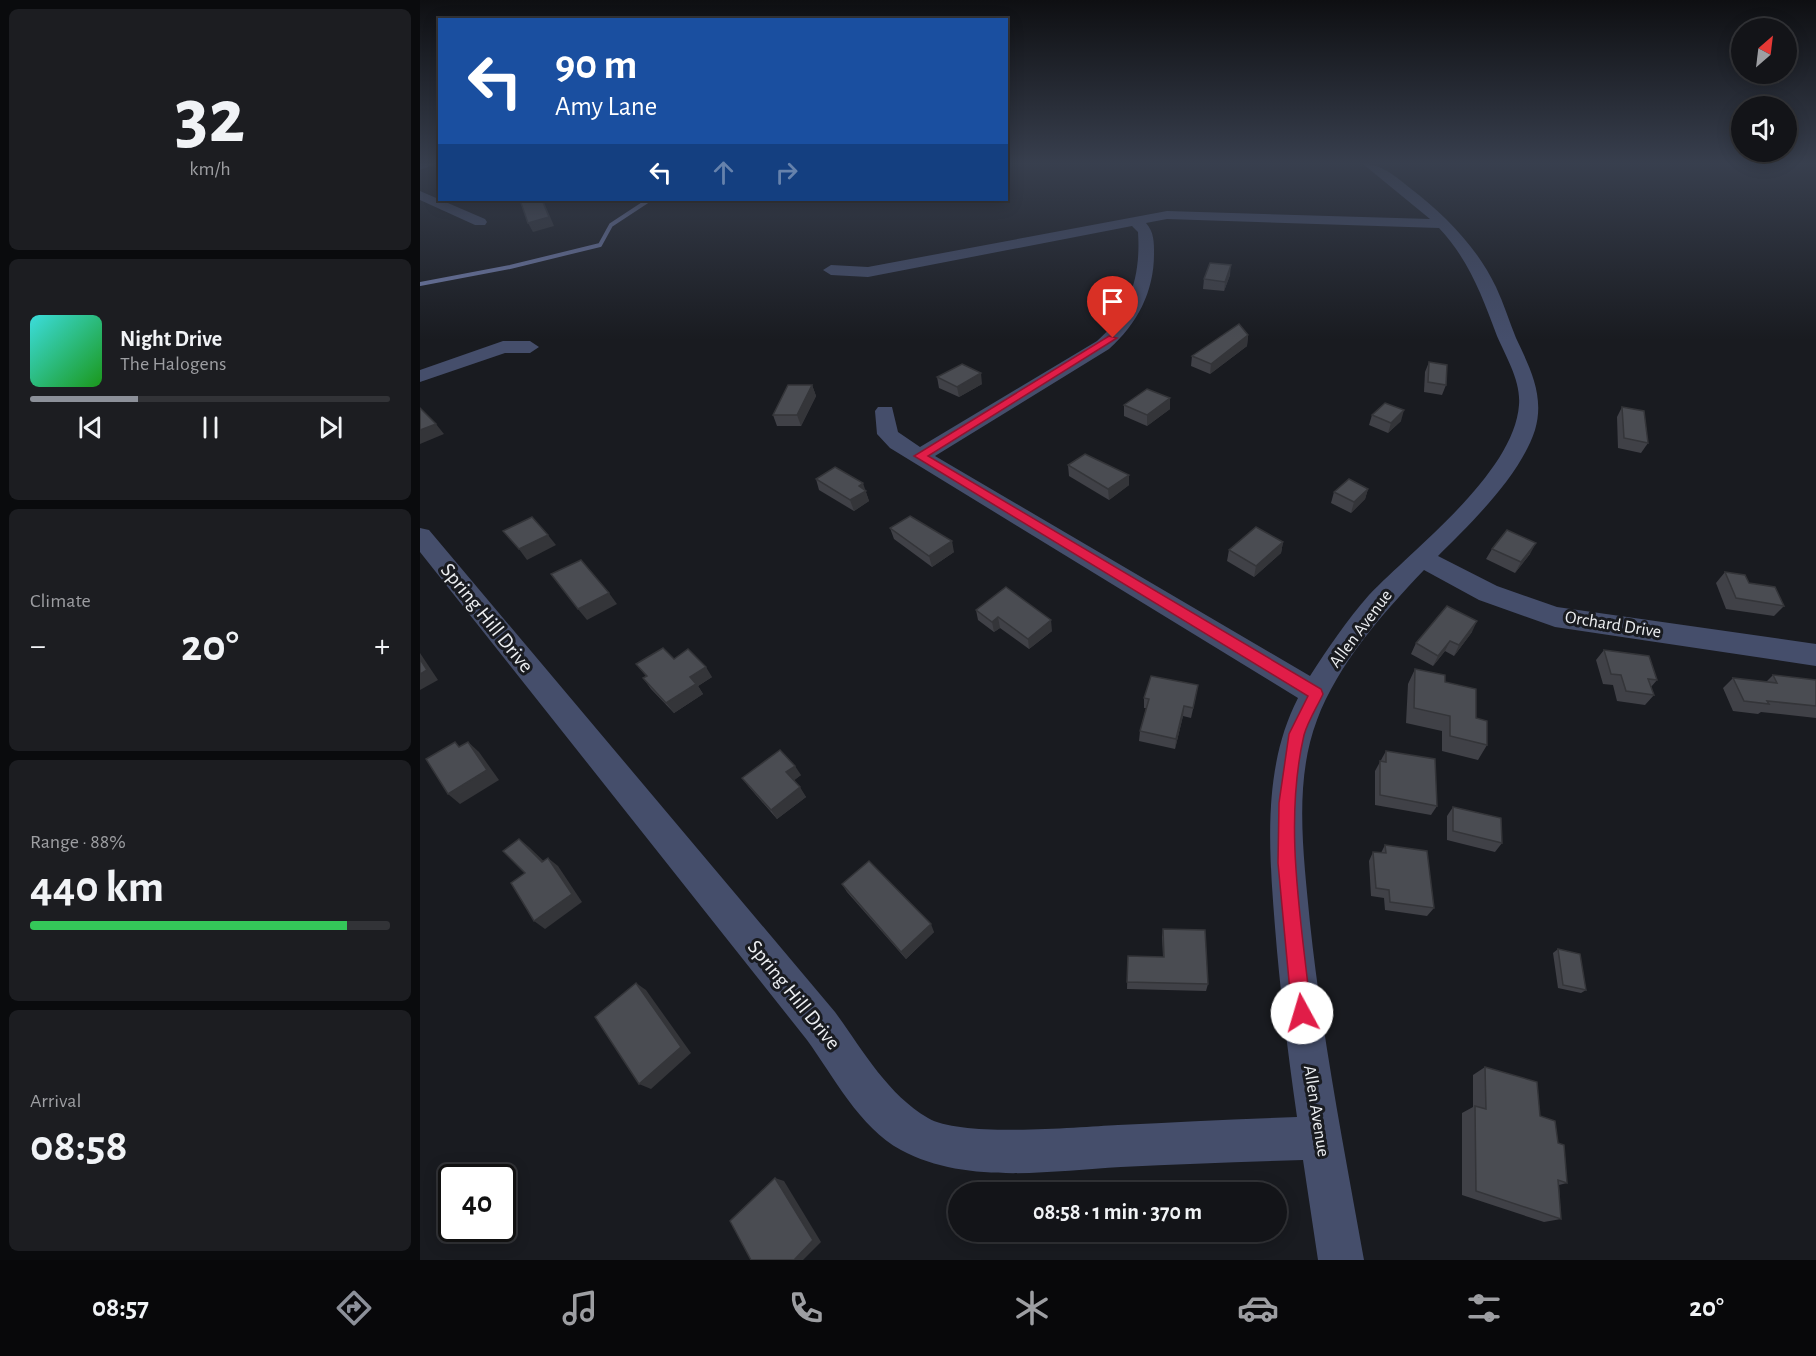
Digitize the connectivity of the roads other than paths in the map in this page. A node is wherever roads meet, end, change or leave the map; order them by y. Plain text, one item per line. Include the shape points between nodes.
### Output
1 (1120, 223) edge
2 (1137, 223) edge
3 (1413, 223) edge
4 (1442, 224) joint
5 (831, 270) dead end
6 (530, 346) dead end
7 (420, 376) edge
8 (885, 411) dead end
9 (920, 456) junction
10 (420, 536) edge
11 (1421, 558) junction
12 (1816, 655) edge
13 (1316, 694) junction
14 (1320, 1138) junction
15 (1341, 1260) edge

1 - 5 street via 868,272
2 - 9 street via 1145,231 1146,244 1136,302 1120,331
3 - 4 street
4 - 11 street, Allen Avenue via 1477,267 1522,371 1529,407 1518,447 1482,494
6 - 7 street via 496,349
8 - 9 street via 888,434
9 - 13 street
10 - 14 street, Spring Hill Drive via 870,1091 904,1127 936,1142 993,1150
11 - 12 street, Orchard Drive via 1488,593 1555,617
11 - 13 street, Allen Avenue via 1375,605
13 - 14 street, Allen Avenue via 1297,734 1293,756 1287,803 1287,863
14 - 15 street, Allen Avenue

